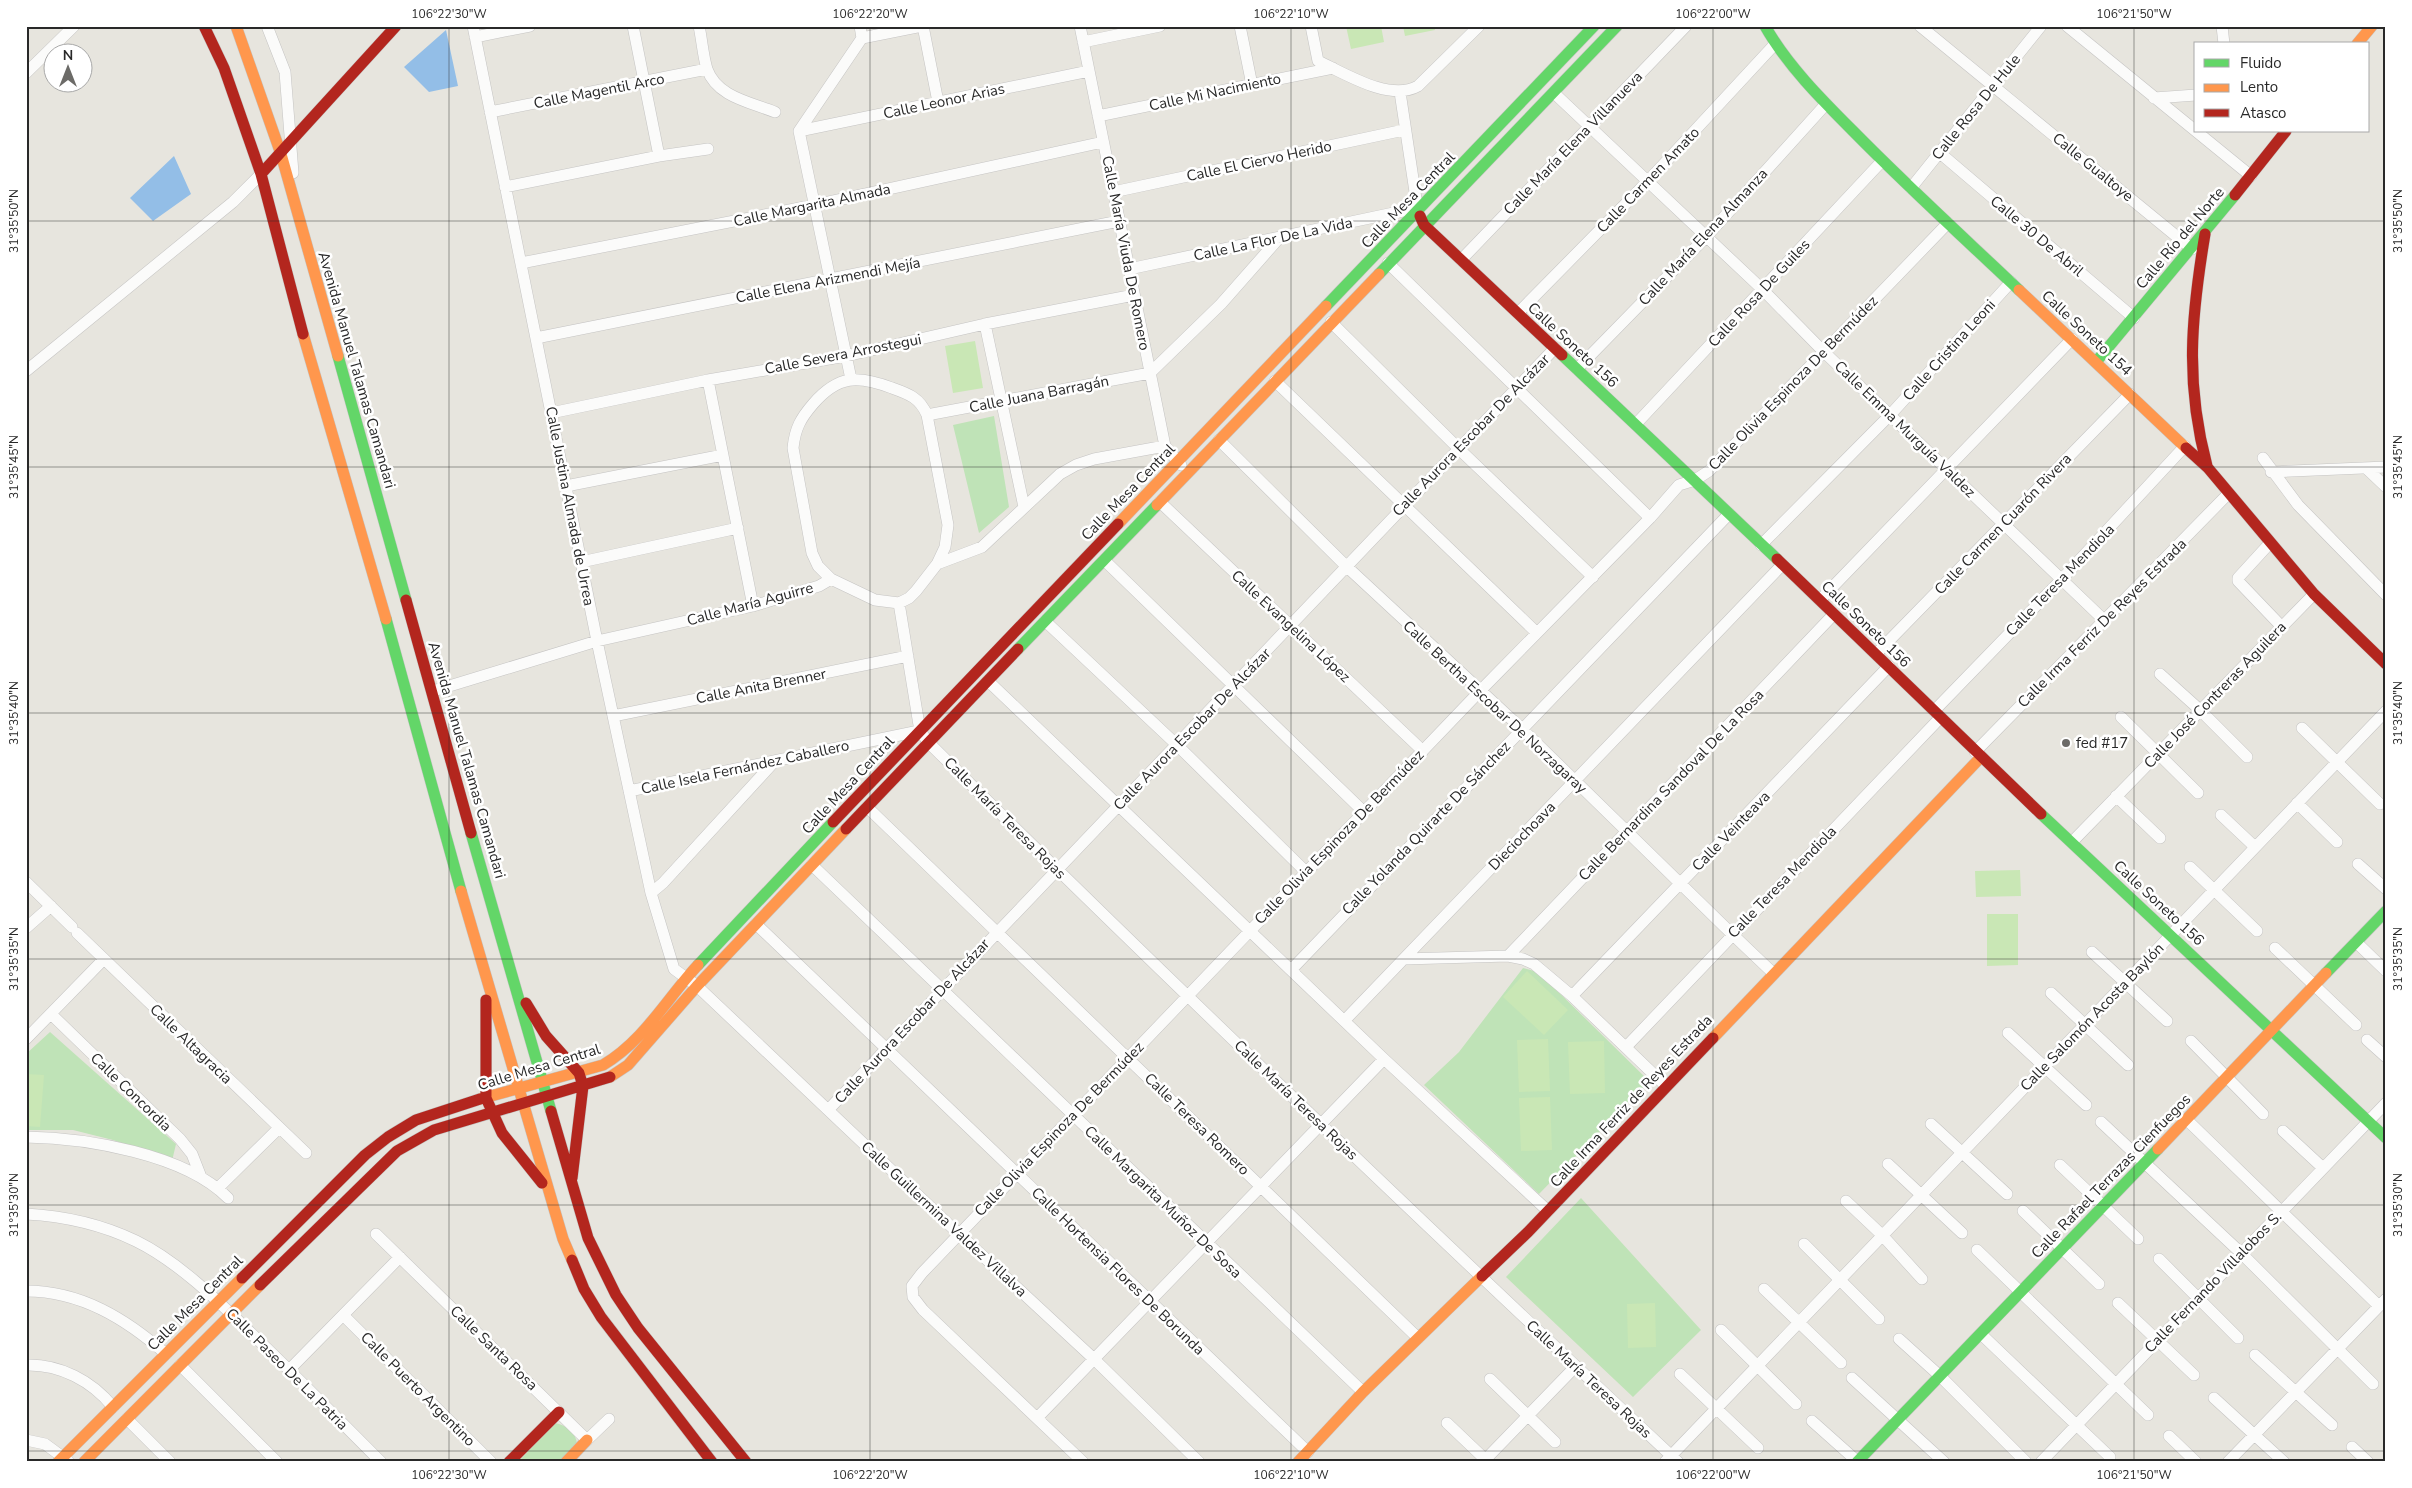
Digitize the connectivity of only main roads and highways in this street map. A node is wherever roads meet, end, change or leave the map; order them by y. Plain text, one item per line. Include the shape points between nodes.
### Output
1 (204, 26) edge
2 (236, 26) edge
3 (396, 26) edge
4 (1594, 26) edge
5 (1617, 26) edge
6 (1765, 26) edge
7 (2372, 26) edge
8 (2359, 42) edge
9 (2285, 132) edge
10 (281, 154) junction
11 (262, 174) junction
12 (1418, 210) junction
13 (1424, 225) junction
14 (2206, 232) junction
15 (2096, 362) junction
16 (2208, 468) junction
17 (389, 630) junction
18 (2386, 664) edge
19 (433, 691) junction
20 (1978, 754) junction
21 (2386, 911) edge
22 (511, 974) junction
23 (486, 980) junction
24 (2273, 1030) junction
25 (579, 1073) junction
26 (542, 1083) junction
27 (583, 1086) junction
28 (518, 1090) junction
29 (546, 1096) junction
30 (486, 1098) junction
31 (522, 1103) junction
32 (489, 1112) junction
33 (388, 1137) junction
34 (2386, 1138) edge
35 (397, 1151) junction
36 (571, 1183) junction
37 (547, 1190) junction
38 (559, 1412) road end
39 (587, 1440) road end
40 (64, 1460) edge
41 (84, 1462) edge
42 (509, 1462) edge
43 (566, 1462) edge
44 (712, 1462) edge
45 (746, 1462) edge
46 (1298, 1462) edge
47 (1857, 1462) edge

1 - 11 main road via 224,68
2 - 10 main road, Avenida Manuel Talamas Camandari
3 - 10 main road
4 - 12 main road, Calle Mesa Central
5 - 13 main road, Calle Mesa Central
6 - 15 main road, Calle Soneto 154 via 1775,44 1826,104 1882,161
7 - 8 main road
9 - 14 main road, Calle Río del Norte
10 - 11 main road
10 - 19 main road, Avenida Manuel Talamas Camandari
11 - 17 main road via 297,315
12 - 13 main road, Calle Soneto 156
12 - 25 main road, Calle Mesa Central via 685,979 637,1039 604,1065
13 - 20 main road, Calle Soneto 156 via 1695,480
13 - 27 main road, Calle Mesa Central via 697,986 628,1065 609,1078
14 - 15 main road, Calle Río del Norte
14 - 16 main road via 2192,322 2190,360 2192,392
15 - 16 main road, Calle Soneto 154
16 - 18 main road, Calle Soneto 154 via 2314,594
17 - 19 main road via 412,682 421,690
17 - 23 main road
19 - 22 main road, Avenida Manuel Talamas Camandari
20 - 24 main road, Calle Soneto 156
20 - 46 main road, Calle Irma Ferriz de Reyes Estrada via 1548,1211 1363,1392
21 - 24 main road, Calle Rafael Terrazas Cienfuegos
22 - 25 main road via 535,1021
22 - 26 main road, Avenida Manuel Talamas Camandari
23 - 28 main road
23 - 30 main road
24 - 34 main road, Calle Soneto 156
24 - 47 main road, Calle Rafael Terrazas Cienfuegos
25 - 26 main road, Calle Mesa Central
25 - 27 main road
26 - 28 main road, Calle Mesa Central
26 - 29 main road, Avenida Manuel Talamas Camandari
27 - 29 main road, Calle Mesa Central
27 - 36 main road
28 - 30 main road, Calle Mesa Central
28 - 31 main road
29 - 31 main road, Calle Mesa Central
29 - 36 main road, Avenida Manuel Talamas Camandari
30 - 32 main road
30 - 33 main road, Calle Mesa Central via 416,1120
31 - 32 main road, Calle Mesa Central
31 - 37 main road
32 - 35 main road, Calle Mesa Central via 434,1130
32 - 37 main road via 515,1153
33 - 35 main road
33 - 40 main road, Calle Mesa Central via 365,1155 218,1301
35 - 41 main road, Calle Mesa Central
36 - 45 main road, Avenida Manuel Talamas Camandari via 588,1238 616,1295 638,1328
37 - 44 main road via 573,1264 593,1304
38 - 42 main road
39 - 43 main road

